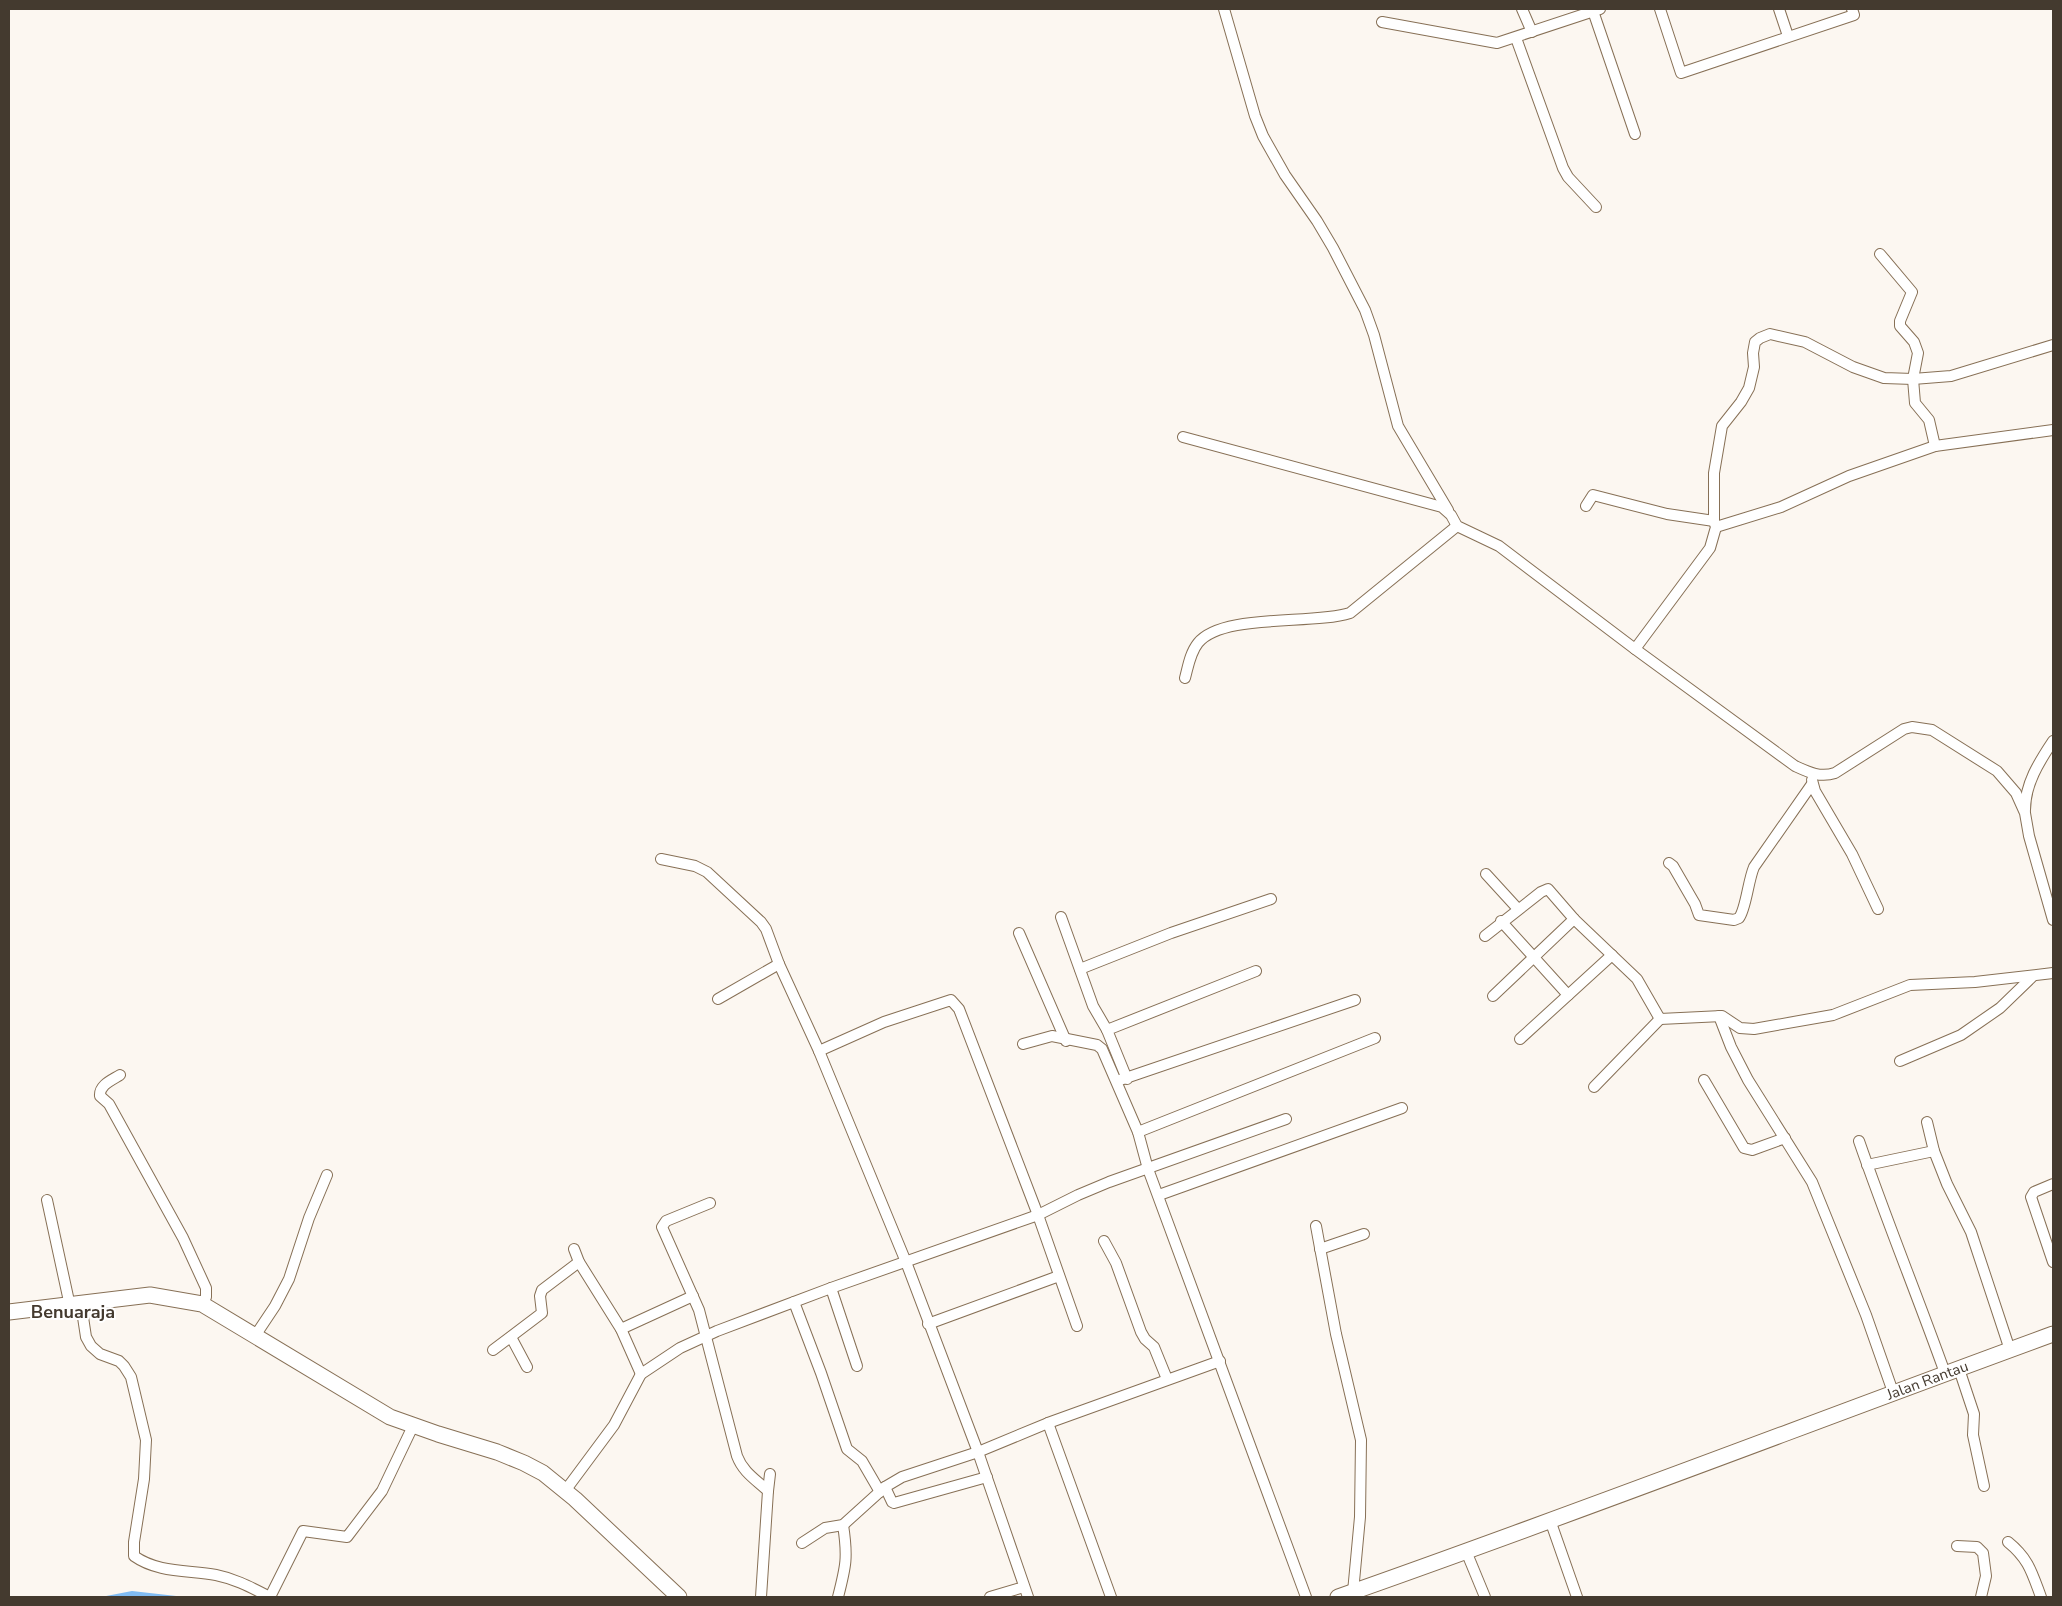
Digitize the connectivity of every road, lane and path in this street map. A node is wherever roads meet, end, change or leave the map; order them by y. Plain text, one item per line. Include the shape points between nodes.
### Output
1 (1224, 9) edge
2 (1522, 9) edge
3 (1660, 9) edge
4 (1779, 9) edge
5 (1852, 9) edge
6 (1596, 10) edge
7 (1382, 22) dead end
8 (1532, 32) junction
9 (1788, 36) junction
10 (1516, 38) junction
11 (1635, 134) dead end
12 (1596, 207) dead end
13 (1880, 254) dead end
14 (2053, 345) edge
15 (1913, 379) junction
16 (2053, 430) edge
17 (1183, 437) dead end
18 (1935, 446) junction
19 (1586, 506) dead end
20 (1451, 515) junction
21 (1715, 524) junction
22 (1457, 526) junction
23 (1635, 649) junction
24 (1185, 678) dead end
25 (2053, 741) edge
26 (1815, 779) junction
27 (2025, 813) junction
28 (661, 859) dead end
29 (1669, 863) dead end
30 (1486, 874) dead end
31 (1271, 899) dead end
32 (1518, 909) junction
33 (1878, 909) dead end
34 (1061, 917) dead end
35 (1574, 919) junction
36 (2053, 920) edge
37 (1501, 921) junction
38 (1019, 933) dead end
39 (1485, 936) dead end
40 (1612, 954) junction
41 (1534, 957) junction
42 (779, 964) junction
43 (1080, 969) junction
44 (1256, 971) dead end
45 (2053, 973) edge
46 (2032, 976) junction
47 (1568, 995) junction
48 (1493, 996) dead end
49 (718, 999) dead end
50 (1355, 1000) dead end
51 (1719, 1016) junction
52 (1660, 1019) junction
53 (1107, 1030) junction
54 (1375, 1038) dead end
55 (1520, 1039) dead end
56 (1066, 1040) junction
57 (1024, 1044) dead end
58 (819, 1051) junction
59 (1900, 1061) dead end
60 (120, 1074) dead end
61 (1122, 1080) junction
62 (1704, 1080) dead end
63 (1594, 1088) dead end
64 (1402, 1108) dead end
65 (1286, 1119) dead end
66 (1927, 1122) dead end
67 (1138, 1132) junction
68 (1785, 1138) junction
69 (1859, 1141) dead end
70 (1934, 1151) junction
71 (1867, 1166) junction
72 (1148, 1169) junction
73 (327, 1175) dead end
74 (2053, 1184) edge
75 (1159, 1194) junction
76 (47, 1200) dead end
77 (710, 1203) dead end
78 (1038, 1215) junction
79 (1316, 1226) dead end
80 (1364, 1234) dead end
81 (1104, 1241) dead end
82 (574, 1249) dead end
83 (1320, 1249) junction
84 (579, 1262) junction
85 (906, 1262) junction
86 (2053, 1262) edge
87 (1059, 1276) junction
88 (830, 1288) junction
89 (693, 1296) junction
90 (794, 1302) junction
91 (202, 1304) junction
92 (75, 1305) junction
93 (9, 1312) edge
94 (930, 1324) junction
95 (1077, 1326) dead end
96 (621, 1329) junction
97 (2053, 1334) edge
98 (255, 1336) junction
99 (707, 1336) junction
100 (511, 1337) junction
101 (493, 1350) dead end
102 (2010, 1350) junction
103 (1220, 1361) junction
104 (856, 1366) dead end
105 (527, 1367) dead end
106 (1952, 1371) junction
107 (642, 1374) junction
108 (1167, 1379) junction
109 (1893, 1392) junction
110 (1048, 1424) junction
111 (413, 1426) junction
112 (978, 1452) junction
113 (770, 1474) dead end
114 (987, 1477) junction
115 (1984, 1486) dead end
116 (882, 1489) junction
117 (565, 1491) junction
118 (768, 1491) junction
119 (1550, 1520) junction
120 (843, 1525) junction
121 (2008, 1542) dead end
122 (802, 1543) dead end
123 (1957, 1546) dead end
124 (1466, 1550) junction
125 (1026, 1592) edge
126 (1346, 1595) edge
127 (270, 1597) edge
128 (679, 1597) edge
129 (761, 1597) edge
130 (838, 1597) edge
131 (990, 1597) edge
132 (1111, 1597) edge
133 (1306, 1597) edge
134 (1485, 1597) edge
135 (1577, 1597) edge
136 (1981, 1597) edge
137 (2041, 1597) edge

1 - 20 street via 1263,136 1333,248 1365,310 1398,426
2 - 8 street
3 - 9 street via 1681,73
4 - 9 street
5 - 9 street via 1854,15
6 - 8 street
6 - 11 street
7 - 10 street via 1490,43
8 - 10 street
10 - 12 street via 1563,168
13 - 15 street via 1912,292 1900,326 1914,342 1918,353
14 - 15 street via 1951,376
15 - 18 street via 1915,403 1929,420
15 - 21 street via 1884,378 1853,367 1805,342 1770,334 1760,338 1755,342 1749,388 1722,426 1714,473
16 - 18 street
17 - 20 street via 1442,507
18 - 21 street via 1849,476 1781,507
19 - 21 street via 1593,495
20 - 22 street
21 - 23 street via 1710,548
22 - 23 street via 1500,546
22 - 24 street via 1350,613 1236,626 1207,635 1193,651
23 - 26 street
25 - 27 street via 2036,767 2025,798
26 - 27 street via 1835,773 1904,729 1932,730 1997,771 2016,794
26 - 29 street via 1754,867 1739,918 1699,915
26 - 33 street
27 - 36 street
28 - 42 street via 695,866 707,872 761,922
30 - 32 street
31 - 43 street
32 - 35 street via 1548,889
32 - 37 street
34 - 43 street
35 - 40 street
35 - 41 street
37 - 39 street
37 - 41 street
38 - 56 street
40 - 47 street
40 - 52 street via 1637,979
41 - 47 street
41 - 48 street
42 - 49 street
42 - 58 street
43 - 53 street via 1093,1006
44 - 53 street
45 - 46 street
46 - 51 street via 1910,985 1833,1015 1754,1029 1740,1028
46 - 59 street via 2000,1008 1961,1035
47 - 55 street
50 - 61 street
51 - 52 street
51 - 68 street via 1748,1080
52 - 63 street
53 - 61 street
54 - 67 street
56 - 57 street via 1052,1036
56 - 61 street via 1100,1046
58 - 78 street via 884,1022 951,1000 954,1002
58 - 85 street
60 - 91 street via 102,1088 100,1096 109,1104 183,1238 206,1288
61 - 67 street
62 - 68 street via 1744,1148 1752,1150
64 - 75 street
65 - 72 street
66 - 70 street
67 - 72 street
68 - 109 street via 1812,1182 1866,1315
69 - 71 street
70 - 71 street
70 - 102 street via 1971,1232
71 - 106 street
72 - 75 street
72 - 78 street via 1078,1195
73 - 98 street via 289,1280
74 - 86 street via 2034,1192 2031,1197
75 - 103 street
76 - 92 street
77 - 89 street via 662,1225
78 - 85 street
78 - 87 street
79 - 83 street
80 - 83 street
81 - 108 street via 1116,1263 1141,1332 1157,1353
82 - 84 street
83 - 126 street via 1361,1440 1360,1517
84 - 96 street
84 - 100 street via 542,1290 542,1313
85 - 88 street
85 - 94 street
87 - 94 street
87 - 95 street
88 - 90 street
88 - 104 street
89 - 96 street
89 - 99 street
90 - 99 street
90 - 116 street via 848,1451 862,1461
91 - 92 main road via 150,1295
91 - 98 main road
92 - 93 main road
92 - 127 street via 92,1346 100,1354 124,1366 146,1440 134,1556 144,1563 165,1569 229,1578
94 - 112 street
96 - 107 street
97 - 102 main road, Jalan Rantau
98 - 111 main road via 390,1417
99 - 107 street via 680,1348
99 - 118 street via 737,1456 749,1475
100 - 101 street
100 - 105 street
102 - 106 main road, Jalan Rantau
103 - 108 street
103 - 133 street
106 - 109 main road, Jalan Rantau
106 - 115 street via 1974,1414 1973,1435
107 - 117 street via 614,1425
108 - 110 street
109 - 119 main road, Jalan Rantau
110 - 112 street
110 - 132 street
111 - 117 main road via 524,1462
111 - 127 street via 382,1491 347,1538 303,1531
112 - 114 street
112 - 116 street via 902,1477
113 - 118 street
114 - 116 street via 894,1503
114 - 125 street
116 - 120 street
117 - 128 main road
118 - 129 street
119 - 124 main road, Jalan Rantau
119 - 135 street
120 - 122 street via 825,1528
120 - 130 street via 847,1561
121 - 137 street via 2027,1561
123 - 136 street via 1976,1547 1982,1553 1986,1576
124 - 126 main road, Jalan Rantau
124 - 134 street
125 - 131 street

